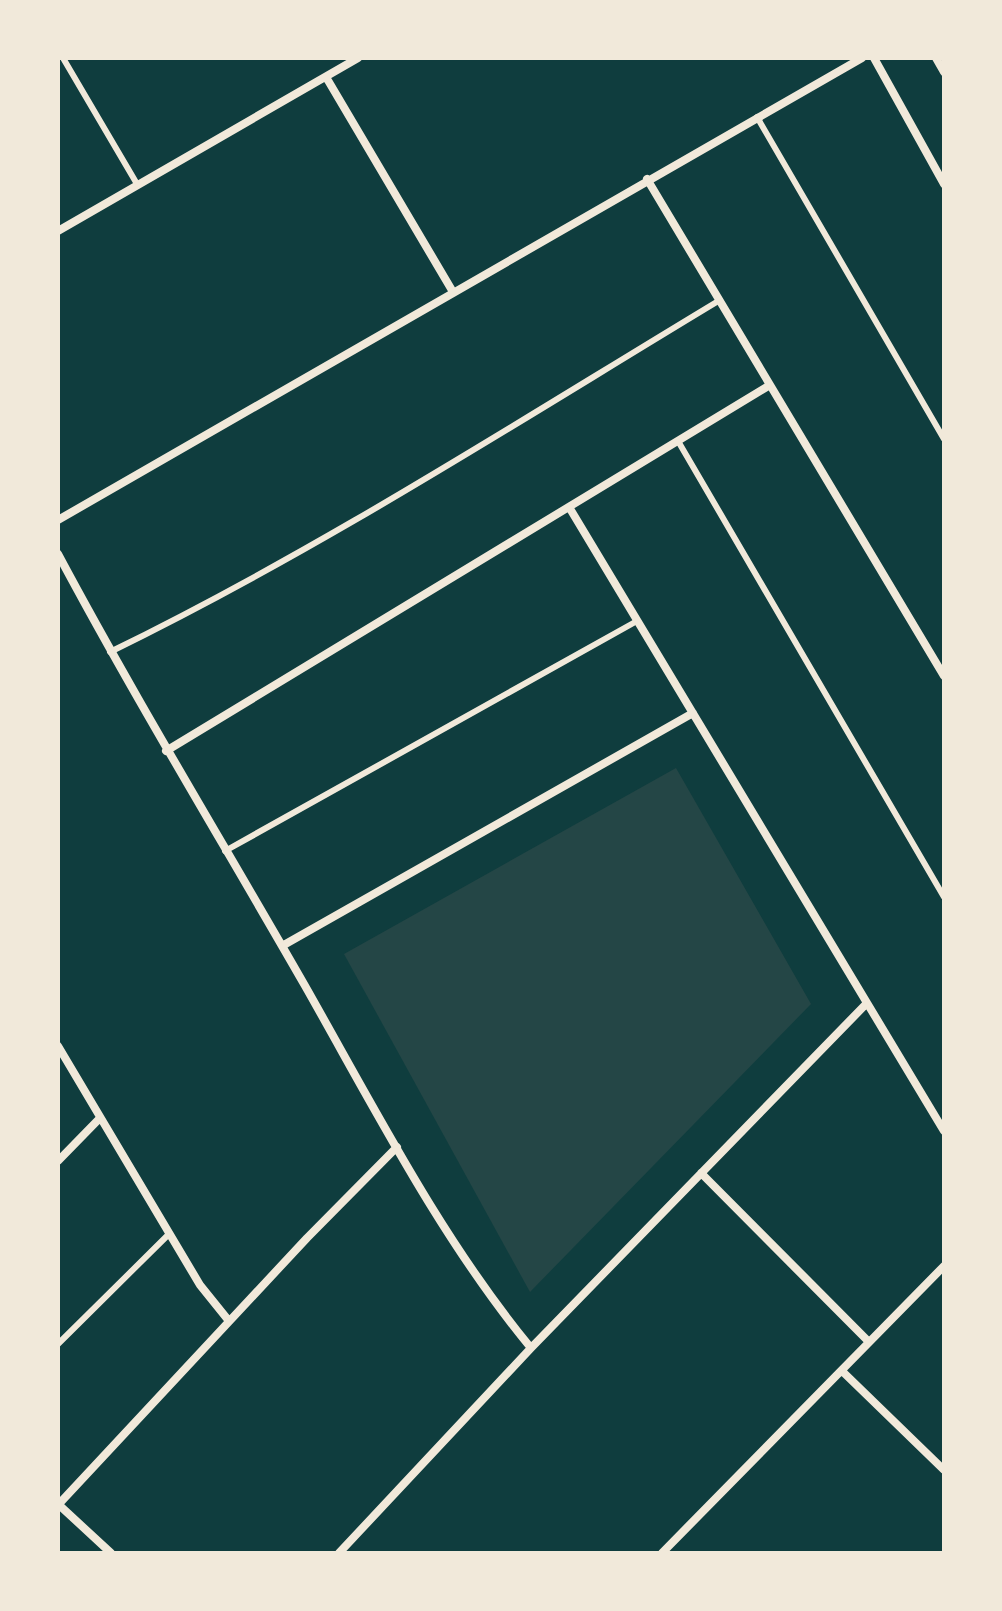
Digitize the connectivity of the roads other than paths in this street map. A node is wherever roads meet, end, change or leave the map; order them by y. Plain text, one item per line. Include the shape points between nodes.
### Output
1 (63, 58) edge
2 (358, 58) edge
3 (862, 58) edge
4 (874, 58) edge
5 (936, 58) edge
6 (944, 72) edge
7 (326, 77) junction
8 (757, 117) junction
9 (647, 179) junction
10 (137, 184) junction
11 (944, 184) edge
12 (58, 231) edge
13 (453, 292) junction
14 (721, 300) junction
15 (770, 385) junction
16 (944, 439) edge
17 (678, 441) junction
18 (569, 507) junction
19 (58, 520) edge
20 (58, 554) edge
21 (637, 621) junction
22 (110, 652) junction
23 (944, 676) edge
24 (693, 713) junction
25 (166, 751) junction
26 (225, 851) junction
27 (944, 897) edge
28 (282, 946) junction
29 (867, 1003) junction
30 (58, 1046) edge
31 (100, 1118) junction
32 (944, 1131) edge
33 (397, 1147) junction
34 (58, 1161) edge
35 (701, 1173) junction
36 (169, 1234) junction
37 (944, 1266) edge
38 (229, 1321) junction
39 (869, 1342) junction
40 (58, 1344) edge
41 (531, 1348) junction
42 (842, 1371) junction
43 (944, 1470) edge
44 (58, 1504) edge
45 (111, 1553) edge
46 (339, 1553) edge
47 (662, 1553) edge

1 - 10 lane
2 - 7 street
3 - 8 street
4 - 11 street
5 - 6 street
7 - 10 street
7 - 13 street
8 - 9 street
8 - 16 lane
9 - 13 street
9 - 14 street
10 - 12 street
13 - 19 street
14 - 15 street
14 - 22 lane via 312,545
15 - 17 street
15 - 23 street
17 - 18 street
17 - 27 lane
18 - 21 street
18 - 25 street
20 - 22 street
21 - 24 street
21 - 26 lane
22 - 25 street
24 - 28 street
24 - 29 street
25 - 26 street
26 - 28 street
28 - 33 street
29 - 32 street
29 - 35 street
30 - 31 street
31 - 34 street
31 - 36 street
33 - 38 street
33 - 41 street via 461,1252
35 - 39 street
35 - 41 street
36 - 38 street
36 - 40 lane
37 - 39 street
38 - 44 street
39 - 42 street
41 - 46 street
42 - 43 street
42 - 47 street
44 - 45 street

